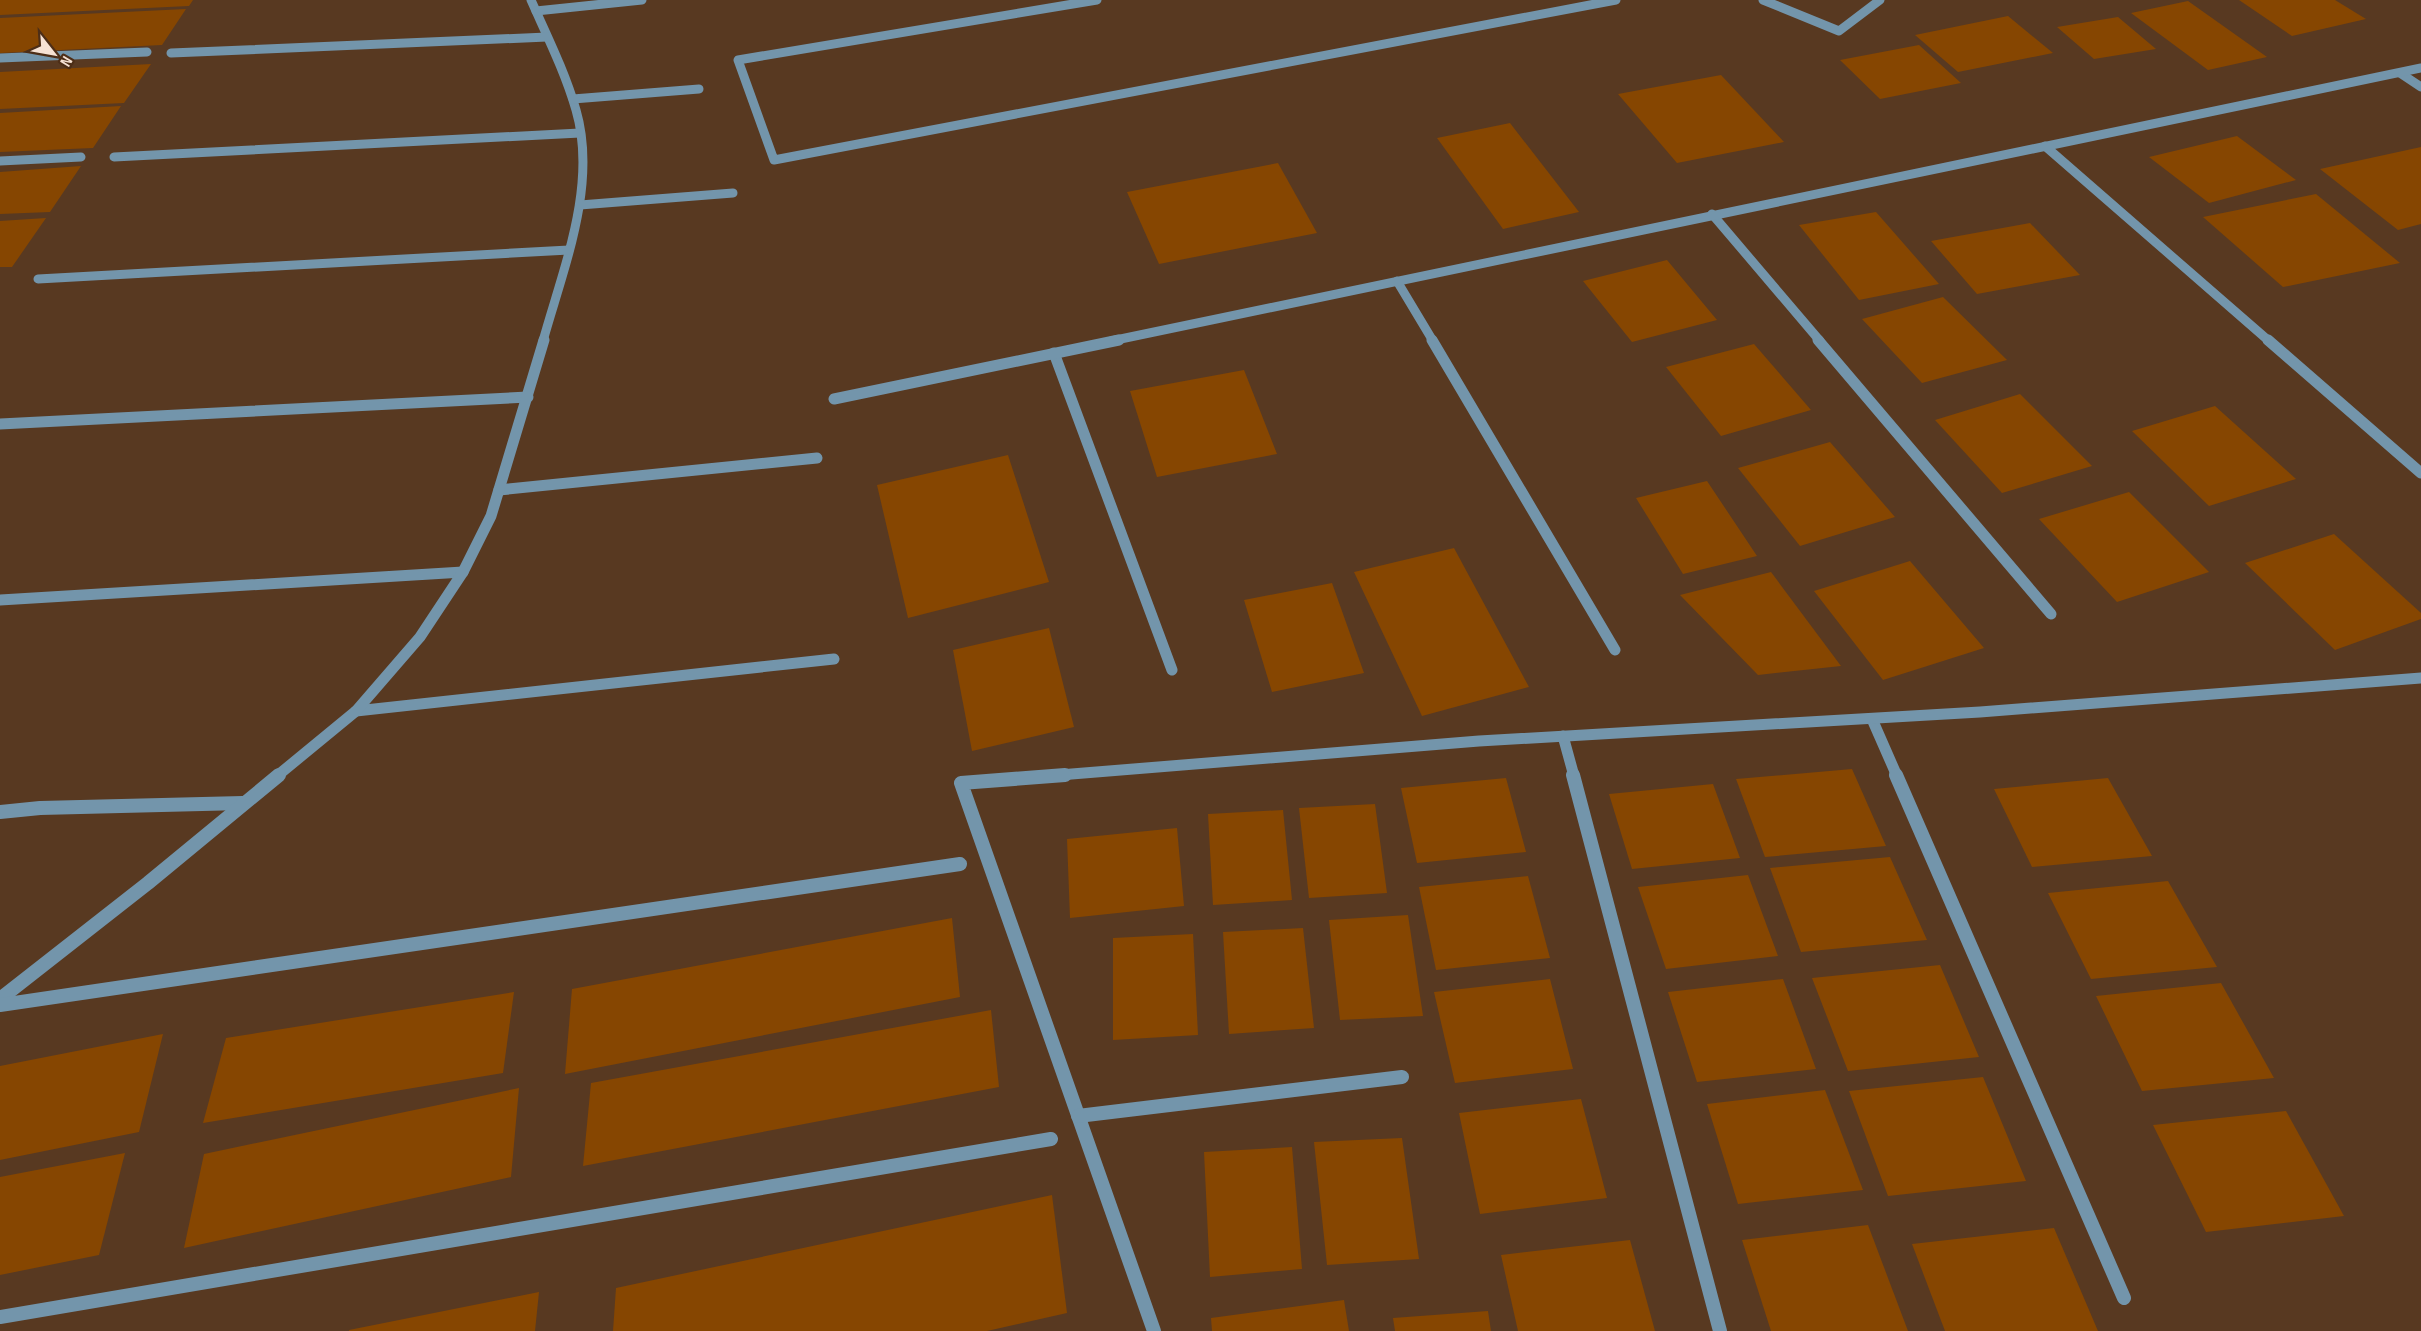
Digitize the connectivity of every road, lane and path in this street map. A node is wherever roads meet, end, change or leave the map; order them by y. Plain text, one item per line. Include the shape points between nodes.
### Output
1 (531, 0) edge
2 (642, 0) edge
3 (1097, 0) edge
4 (1616, 0) edge
5 (1763, 0) edge
6 (1880, 0) edge
7 (536, 11) junction
8 (547, 37) junction
9 (147, 52) dead end
10 (171, 53) dead end
11 (0, 58) edge
12 (2421, 68) edge
13 (2400, 73) junction
14 (2421, 87) edge
15 (699, 89) dead end
16 (573, 99) junction
17 (580, 133) junction
18 (2045, 146) junction
19 (81, 157) dead end
20 (114, 157) dead end
21 (0, 161) edge
22 (733, 193) dead end
23 (580, 205) junction
24 (1712, 214) junction
25 (569, 250) junction
26 (38, 279) dead end
27 (1397, 281) junction
28 (1054, 353) junction
29 (528, 397) junction
30 (834, 399) dead end
31 (0, 424) edge
32 (817, 458) dead end
33 (2421, 472) edge
34 (499, 490) junction
35 (463, 572) junction
36 (0, 600) edge
37 (2051, 614) dead end
38 (1615, 650) dead end
39 (834, 659) dead end
40 (1172, 670) dead end
41 (2421, 678) edge
42 (356, 711) junction
43 (1872, 719) junction
44 (1563, 736) junction
45 (243, 803) junction
46 (0, 812) edge
47 (960, 864) dead end
48 (0, 999) edge
49 (0, 1005) edge
50 (1402, 1077) dead end
51 (1078, 1116) junction
52 (1051, 1138) dead end
53 (2124, 1298) dead end
54 (0, 1317) edge
55 (1154, 1331) edge
56 (1720, 1331) edge

1 - 7 street
2 - 7 street
3 - 4 street via 738,60 774,160
5 - 6 street via 1839,31
7 - 8 street
8 - 10 street
8 - 16 street
9 - 11 street
12 - 13 street
13 - 14 street
13 - 18 street
15 - 16 street
16 - 17 street
17 - 20 street
17 - 23 street via 584,164
18 - 24 street
18 - 33 street
19 - 21 street
22 - 23 street
23 - 25 street
24 - 27 street
24 - 37 street
25 - 26 street
25 - 29 street
27 - 28 street
27 - 38 street
28 - 30 street
28 - 40 street
29 - 31 street
29 - 34 street
32 - 34 street
34 - 35 street via 491,516
35 - 36 street
35 - 42 street via 420,637
39 - 42 street
41 - 43 street
42 - 45 street
43 - 44 street
43 - 53 street
44 - 51 street via 961,783
44 - 56 street
45 - 46 street
45 - 48 street
47 - 49 street
50 - 51 street
51 - 55 street
52 - 54 street

